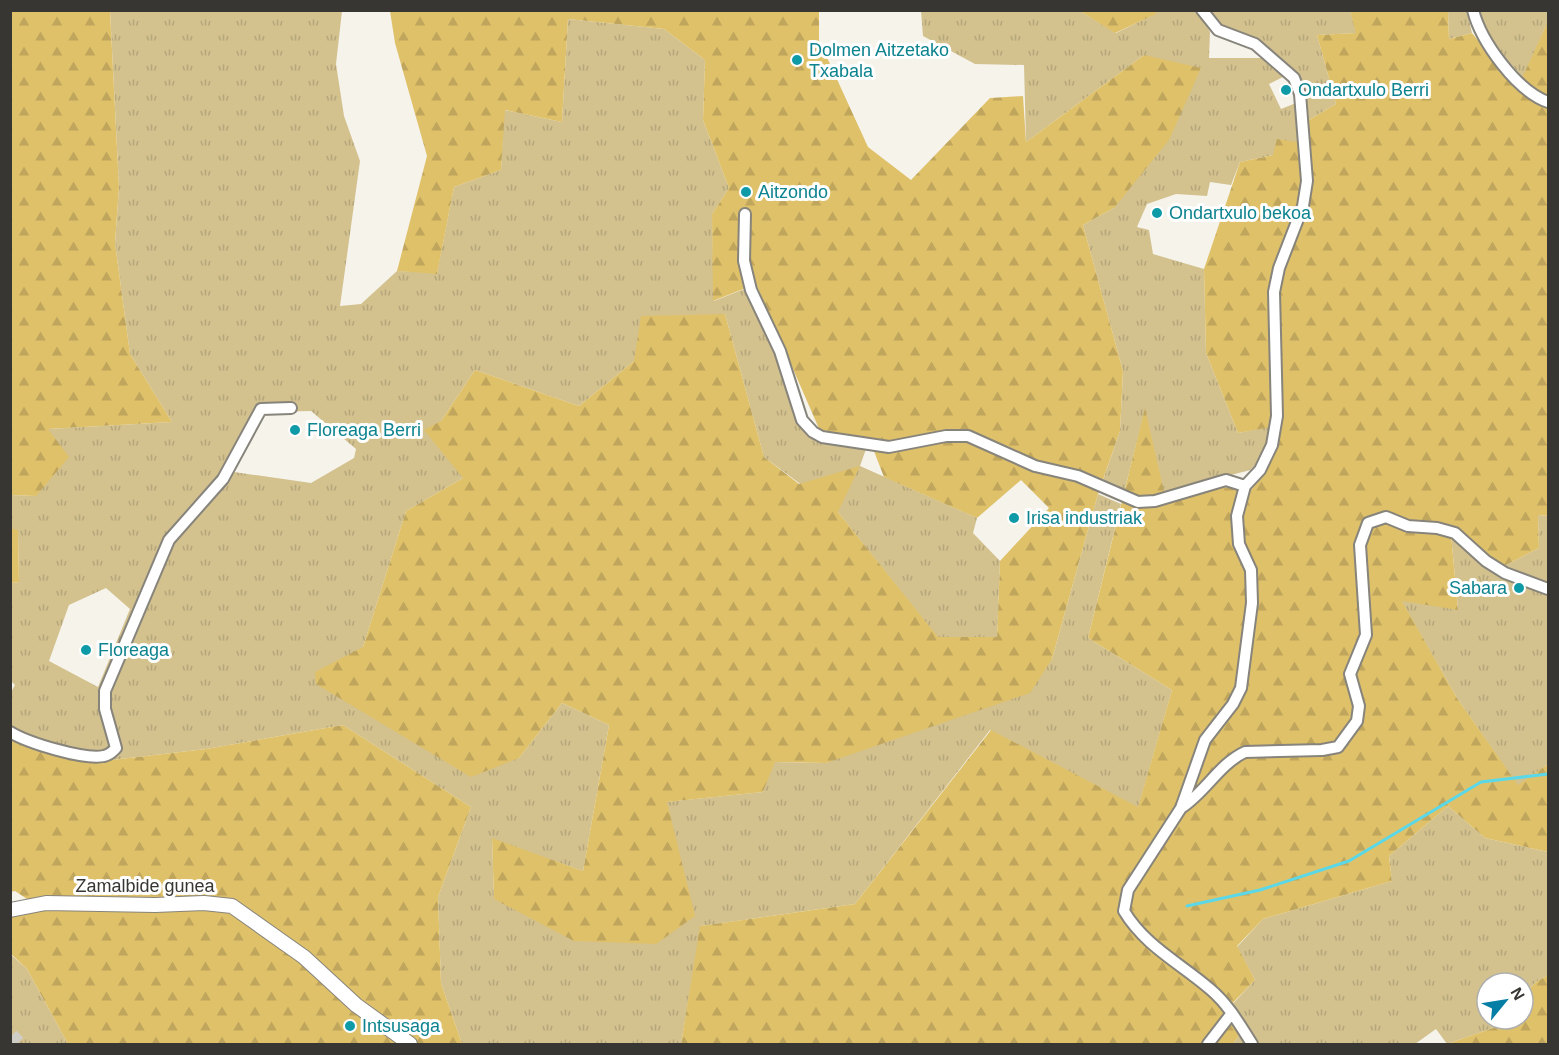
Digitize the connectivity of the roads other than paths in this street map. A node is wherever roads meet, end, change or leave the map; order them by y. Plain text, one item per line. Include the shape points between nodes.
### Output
1 (1202, 10) edge
2 (1473, 10) edge
3 (1548, 102) edge
4 (745, 214) dead end
5 (291, 408) dead end
6 (1245, 486) junction
7 (1548, 589) edge
8 (10, 732) edge
9 (1181, 808) junction
10 (11, 909) edge
11 (1232, 1013) junction
12 (410, 1044) edge
13 (1208, 1044) edge
14 (1252, 1044) edge

1 - 6 street via 1218,30 1255,44 1287,71 1300,94 1306,181 1303,206 1274,292 1277,416 1272,445 1260,470
2 - 3 street via 1484,39 1509,71 1528,91
4 - 6 street via 744,261 751,290 780,351 802,420 822,437 889,447 946,436 968,436 1035,466 1078,476 1138,502 1155,501 1226,480
5 - 8 street via 261,409 223,479 169,540 105,691 105,709 116,747 110,754 54,749
6 - 9 street via 1237,516 1239,544 1251,570 1252,603 1241,688 1205,740
7 - 9 street via 1505,573 1455,533 1408,526 1386,517 1368,523 1360,545 1366,635 1350,674 1359,706 1357,722 1349,735 1338,747 1322,750 1245,752 1234,757 1196,799
9 - 11 street via 1128,890 1124,911 1145,940 1212,990
10 - 12 street, Zamalbide gunea via 46,903 232,906 304,957 356,1005
11 - 13 street
11 - 14 street

